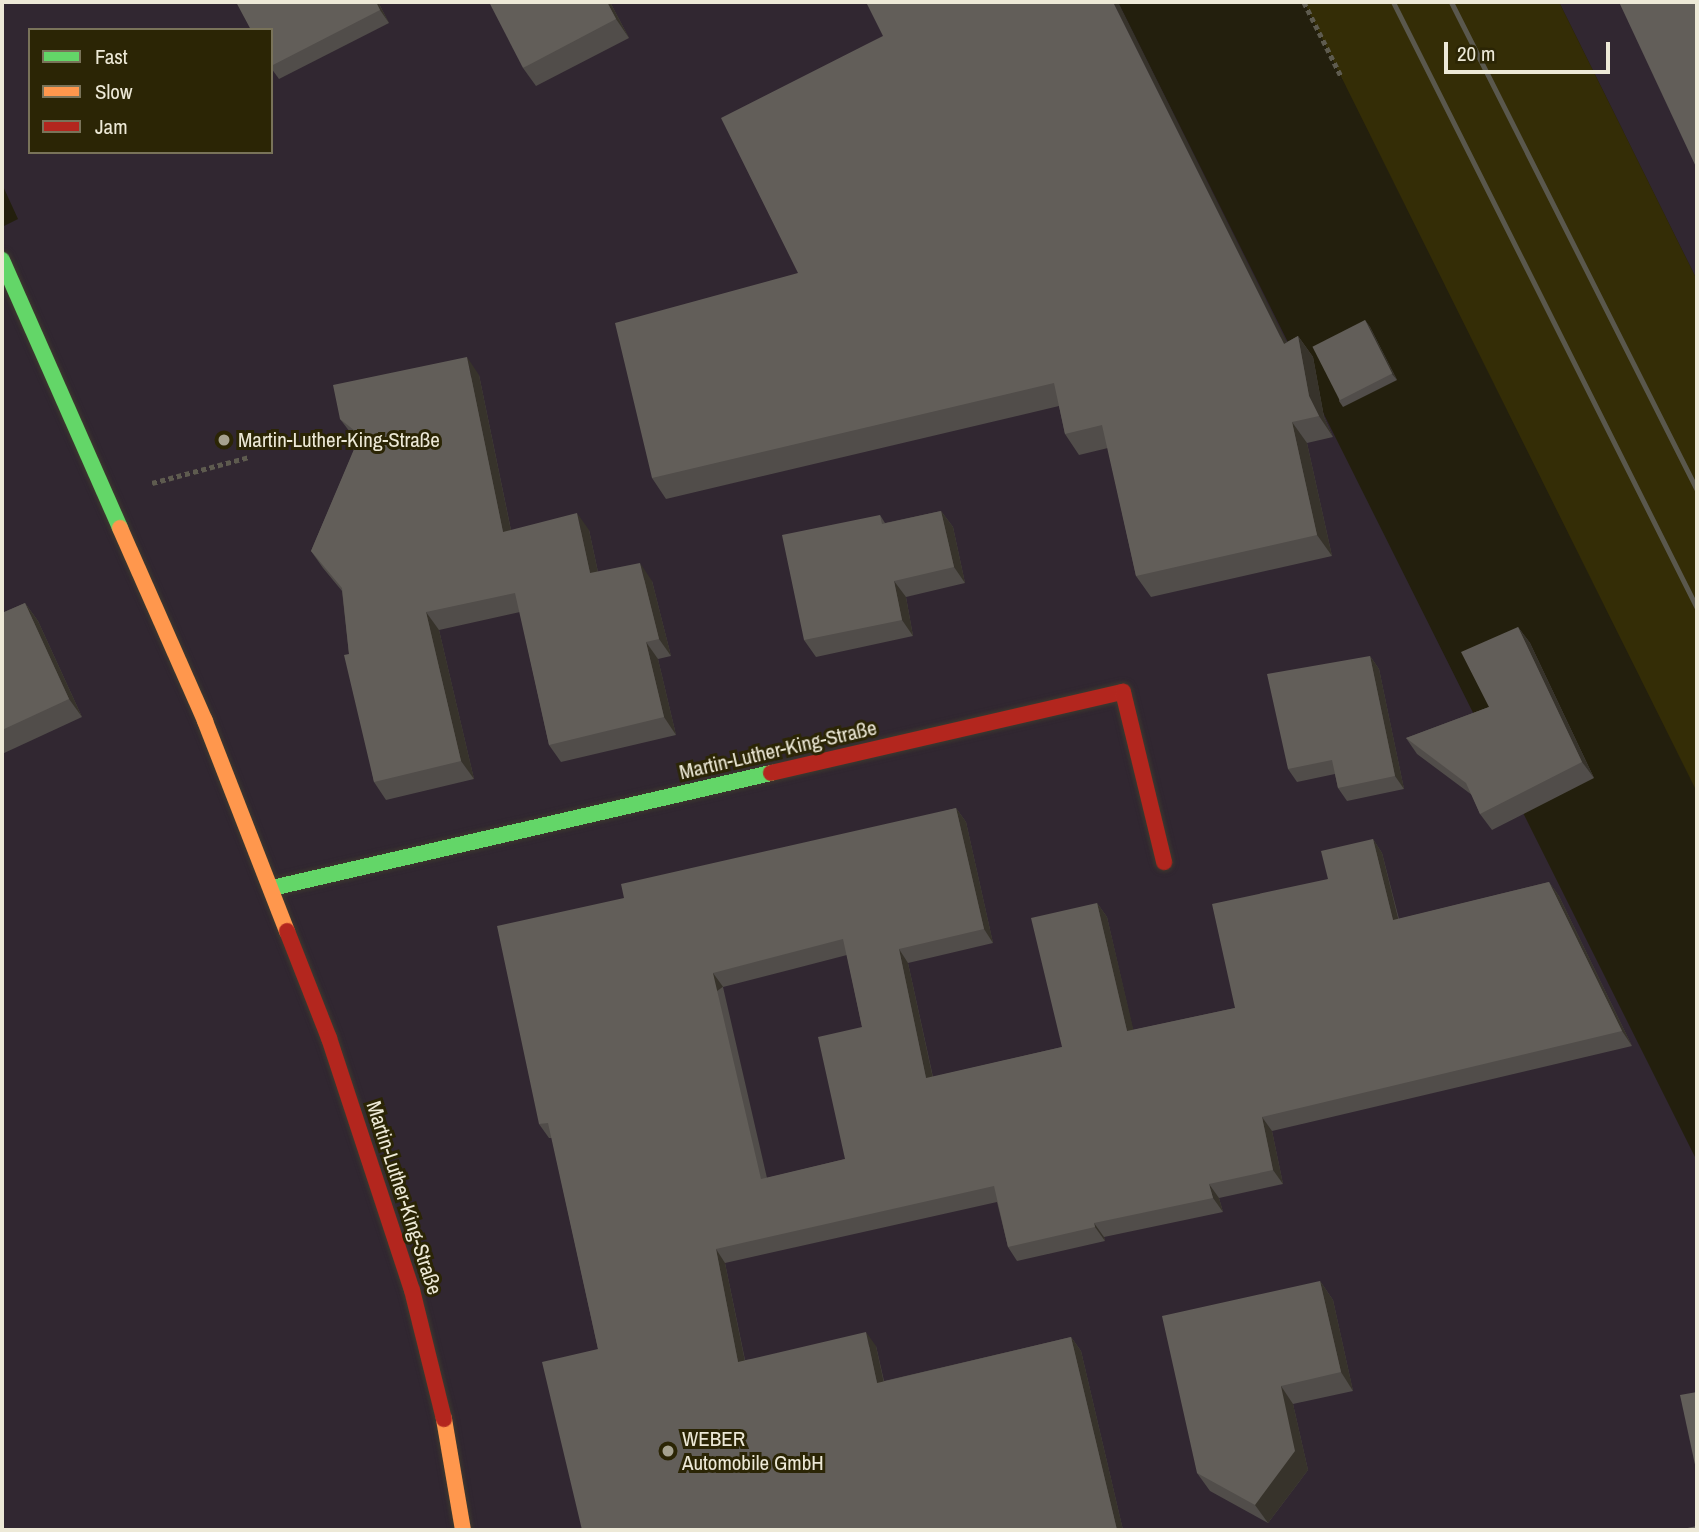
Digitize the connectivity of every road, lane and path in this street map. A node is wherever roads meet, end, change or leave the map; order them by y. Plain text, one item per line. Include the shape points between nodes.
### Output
1 (1304, 2) edge
2 (1342, 78) dead end
3 (2, 260) edge
4 (250, 457) dead end
5 (107, 495) junction
6 (1164, 862) dead end
7 (272, 888) junction
8 (463, 1530) edge

1 - 2 path
3 - 5 street, Martin-Luther-King-Straße
4 - 5 path
5 - 7 street, Martin-Luther-King-Straße
6 - 7 street, Martin-Luther-King-Straße via 1123,692
7 - 8 street, Martin-Luther-King-Straße via 369,1151 412,1290 448,1437

